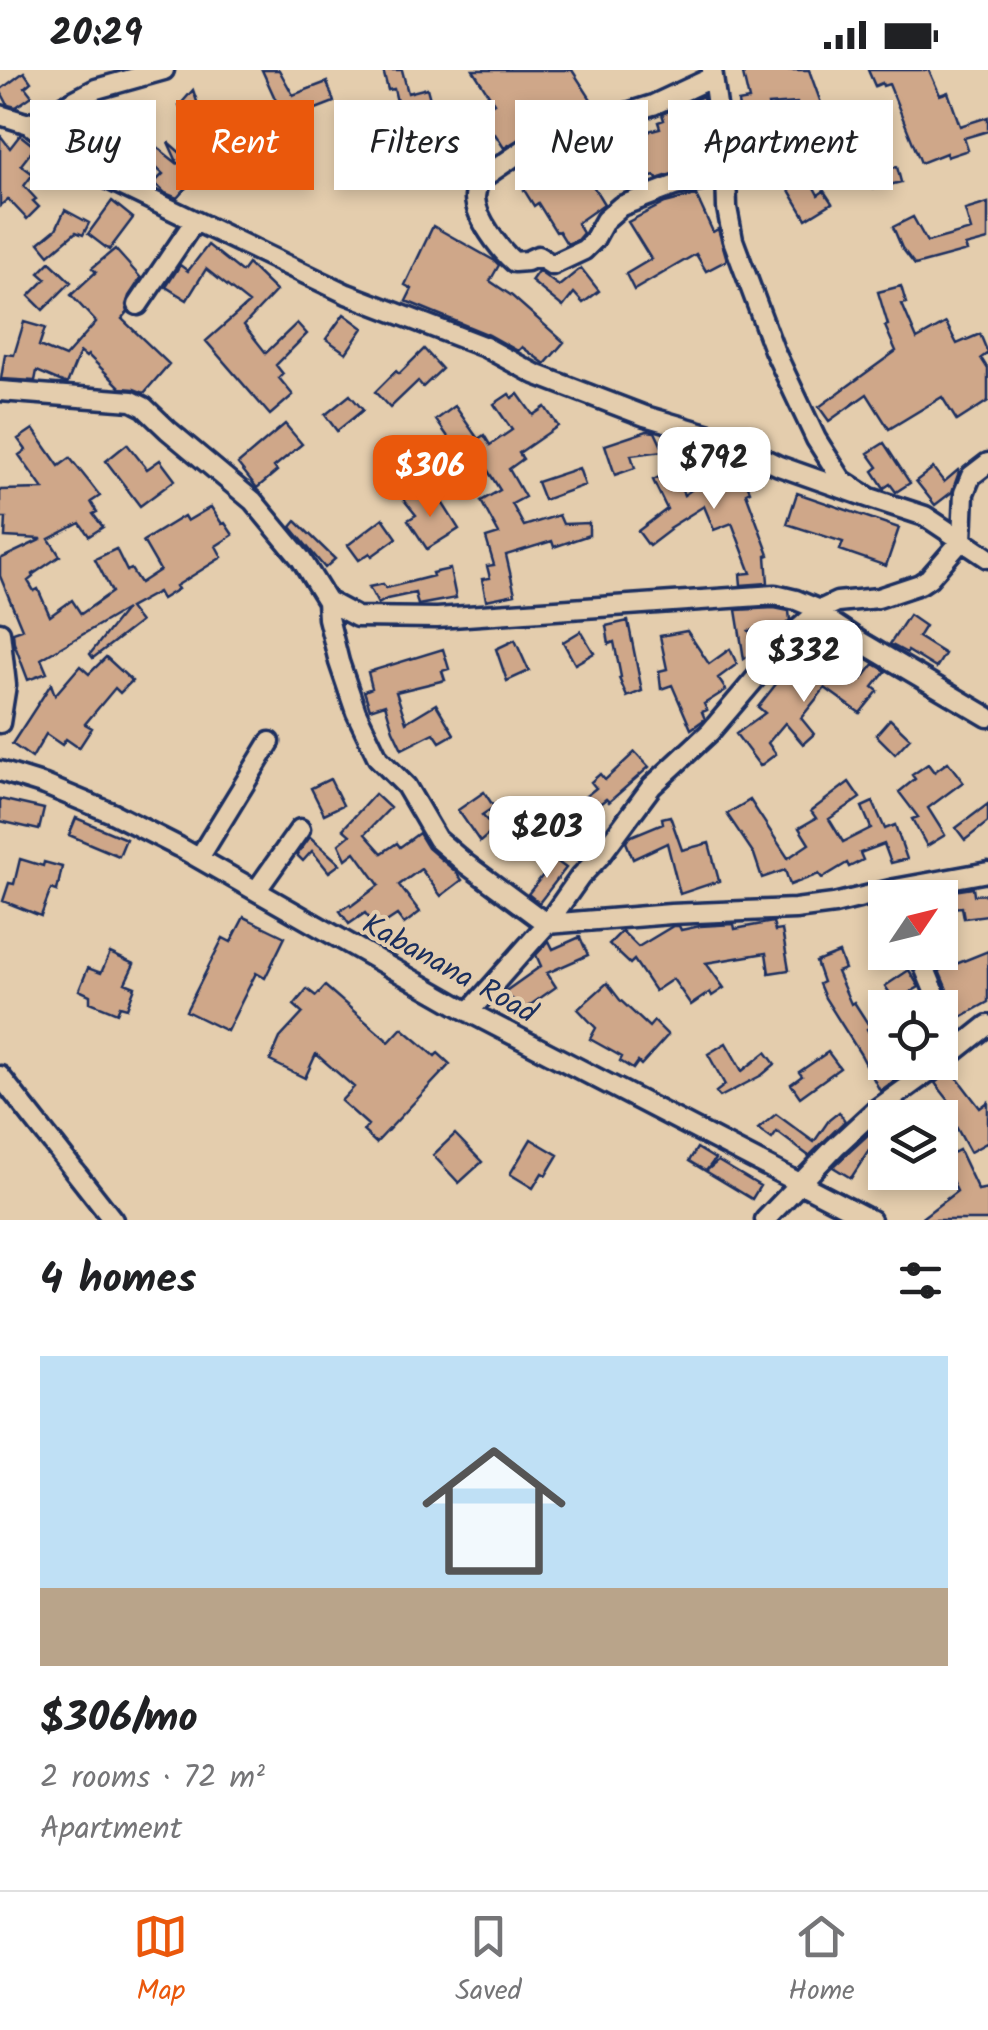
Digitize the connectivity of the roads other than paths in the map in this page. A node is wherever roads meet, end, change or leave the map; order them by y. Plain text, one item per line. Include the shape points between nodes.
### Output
1 (164, 70) edge
2 (713, 73) edge
3 (717, 100) edge
4 (0, 115) edge
5 (29, 124) junction
6 (668, 188) edge
7 (727, 190) edge
8 (194, 222) junction
9 (138, 305) dead end
10 (0, 391) edge
11 (988, 463) edge
12 (870, 498) junction
13 (962, 540) junction
14 (988, 558) edge
15 (327, 602) junction
16 (820, 610) junction
17 (0, 632) edge
18 (988, 717) edge
19 (0, 722) edge
20 (270, 742) dead end
21 (0, 770) edge
22 (300, 829) dead end
23 (199, 858) junction
24 (988, 872) edge
25 (953, 880) edge
26 (256, 891) junction
27 (868, 898) edge
28 (547, 924) junction
29 (469, 1012) junction
30 (988, 1025) edge
31 (958, 1050) edge
32 (0, 1076) edge
33 (917, 1080) edge
34 (802, 1183) junction
35 (113, 1220) edge
36 (765, 1220) edge
37 (871, 1220) edge

1 - 5 street via 96,90
2 - 3 street
2 - 6 street via 653,105 535,142 478,182 475,202 514,262 538,256 552,266 584,250 621,206
4 - 5 street
5 - 8 street via 112,181
7 - 12 street via 733,240 774,350 816,440 842,480
8 - 9 street
8 - 12 street via 536,374
10 - 15 street via 144,406 253,500
11 - 13 street via 964,493
12 - 13 street via 924,516
13 - 14 street
13 - 16 street via 920,584
15 - 16 street via 356,617 499,615 775,595
15 - 28 street via 339,662 378,758 406,786 437,839
16 - 18 street via 860,642
16 - 28 street via 652,786
17 - 19 street via 6,685
20 - 23 street
21 - 23 street, Kabanana Road via 112,814
22 - 26 street
23 - 26 street, Kabanana Road
24 - 25 street
26 - 29 street, Kabanana Road
27 - 28 street via 796,910
28 - 29 street
29 - 34 street, Kabanana Road
30 - 31 street
32 - 35 street
33 - 34 street via 873,1112
34 - 36 street
34 - 37 street, Kabanana Road

